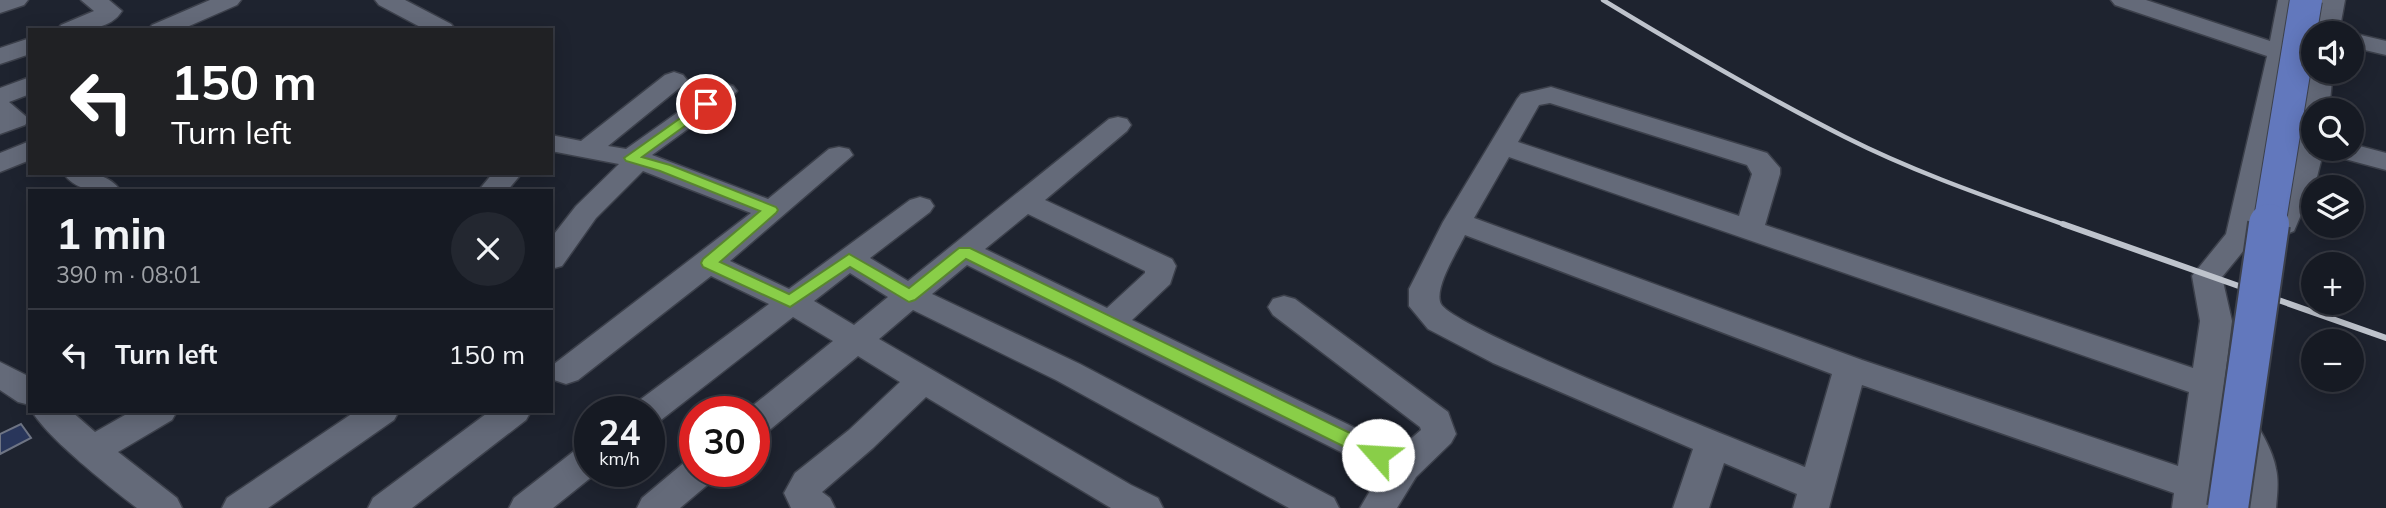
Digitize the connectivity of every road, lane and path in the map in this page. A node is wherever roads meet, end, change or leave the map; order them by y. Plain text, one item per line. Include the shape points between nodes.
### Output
1 (16, 0) edge
2 (93, 0) edge
3 (229, 0) edge
4 (387, 0) edge
5 (2123, 0) edge
6 (2290, 0) edge
7 (2306, 0) edge
8 (2333, 0) edge
9 (0, 6) edge
10 (2329, 21) edge
11 (74, 28) edge
12 (165, 28) edge
13 (439, 28) edge
14 (2364, 43) edge
15 (2386, 48) edge
16 (2279, 52) junction
17 (674, 80) dead end
18 (28, 86) edge
19 (724, 91) dead end
20 (0, 97) edge
21 (1118, 125) dead end
22 (553, 143) edge
23 (1504, 146) junction
24 (587, 149) junction
25 (28, 150) edge
26 (839, 155) dead end
27 (2364, 156) edge
28 (635, 159) junction
29 (2307, 161) edge
30 (2386, 163) edge
31 (0, 164) edge
32 (80, 175) edge
33 (506, 175) edge
34 (104, 189) edge
35 (494, 189) edge
36 (1026, 202) junction
37 (920, 206) dead end
38 (770, 210) junction
39 (1457, 222) junction
40 (1750, 228) junction
41 (2240, 236) junction
42 (964, 251) junction
43 (553, 256) edge
44 (849, 259) junction
45 (709, 263) junction
46 (909, 296) junction
47 (790, 302) junction
48 (1284, 307) dead end
49 (1109, 324) junction
50 (853, 340) junction
51 (1850, 368) junction
52 (556, 373) edge
53 (922, 381) junction
54 (2206, 388) junction
55 (665, 399) edge
56 (770, 410) edge
57 (52, 413) edge
58 (157, 413) edge
59 (379, 413) edge
60 (511, 413) edge
61 (1712, 444) junction
62 (92, 450) junction
63 (1402, 467) junction
64 (574, 471) edge
65 (680, 487) edge
66 (1813, 497) edge
67 (2191, 497) edge
68 (164, 508) edge
69 (240, 508) edge
70 (386, 508) edge
71 (527, 508) edge
72 (655, 508) edge
73 (817, 508) edge
74 (1145, 508) edge
75 (1321, 508) edge
76 (1378, 508) edge
77 (1691, 508) edge
78 (2228, 508) edge
79 (2258, 508) edge

1 - 9 street
2 - 11 street via 109,13
3 - 12 street
4 - 13 street
5 - 16 street
6 - 16 street
7 - 78 main road, bridge via 2282,133
8 - 10 street
14 - 15 street
16 - 41 street
17 - 24 street
18 - 20 street
19 - 28 street
21 - 36 street
22 - 24 street
23 - 39 street
23 - 40 street
23 - 40 street via 1530,99 1551,95 1749,155 1761,163 1766,174
24 - 28 street
25 - 31 street
26 - 38 street
27 - 30 street
28 - 38 street
28 - 43 street
29 - 41 street via 2284,224 2260,236
32 - 34 street
33 - 35 street
36 - 42 street
36 - 49 street via 1161,266 1159,276
37 - 44 street
38 - 45 street
39 - 51 street
39 - 61 street via 1424,289 1425,306 1439,321 1504,355
40 - 54 street
41 - 54 street via 2207,276 2216,321
42 - 46 street
42 - 49 street
44 - 46 street
44 - 47 street
45 - 47 street
45 - 52 street
46 - 50 street
46 - 75 street via 1068,372
47 - 50 street
47 - 55 street
48 - 63 street via 1436,421 1439,434
49 - 63 street
50 - 53 street
50 - 56 street
51 - 66 street
51 - 67 street
53 - 73 street via 808,483 802,493
53 - 74 street
54 - 67 street
54 - 79 street via 2249,440 2258,460 2262,479
57 - 62 street
58 - 62 street
59 - 69 street
60 - 70 street
61 - 66 street
61 - 77 street
62 - 68 street
63 - 76 street
64 - 71 street
65 - 72 street

